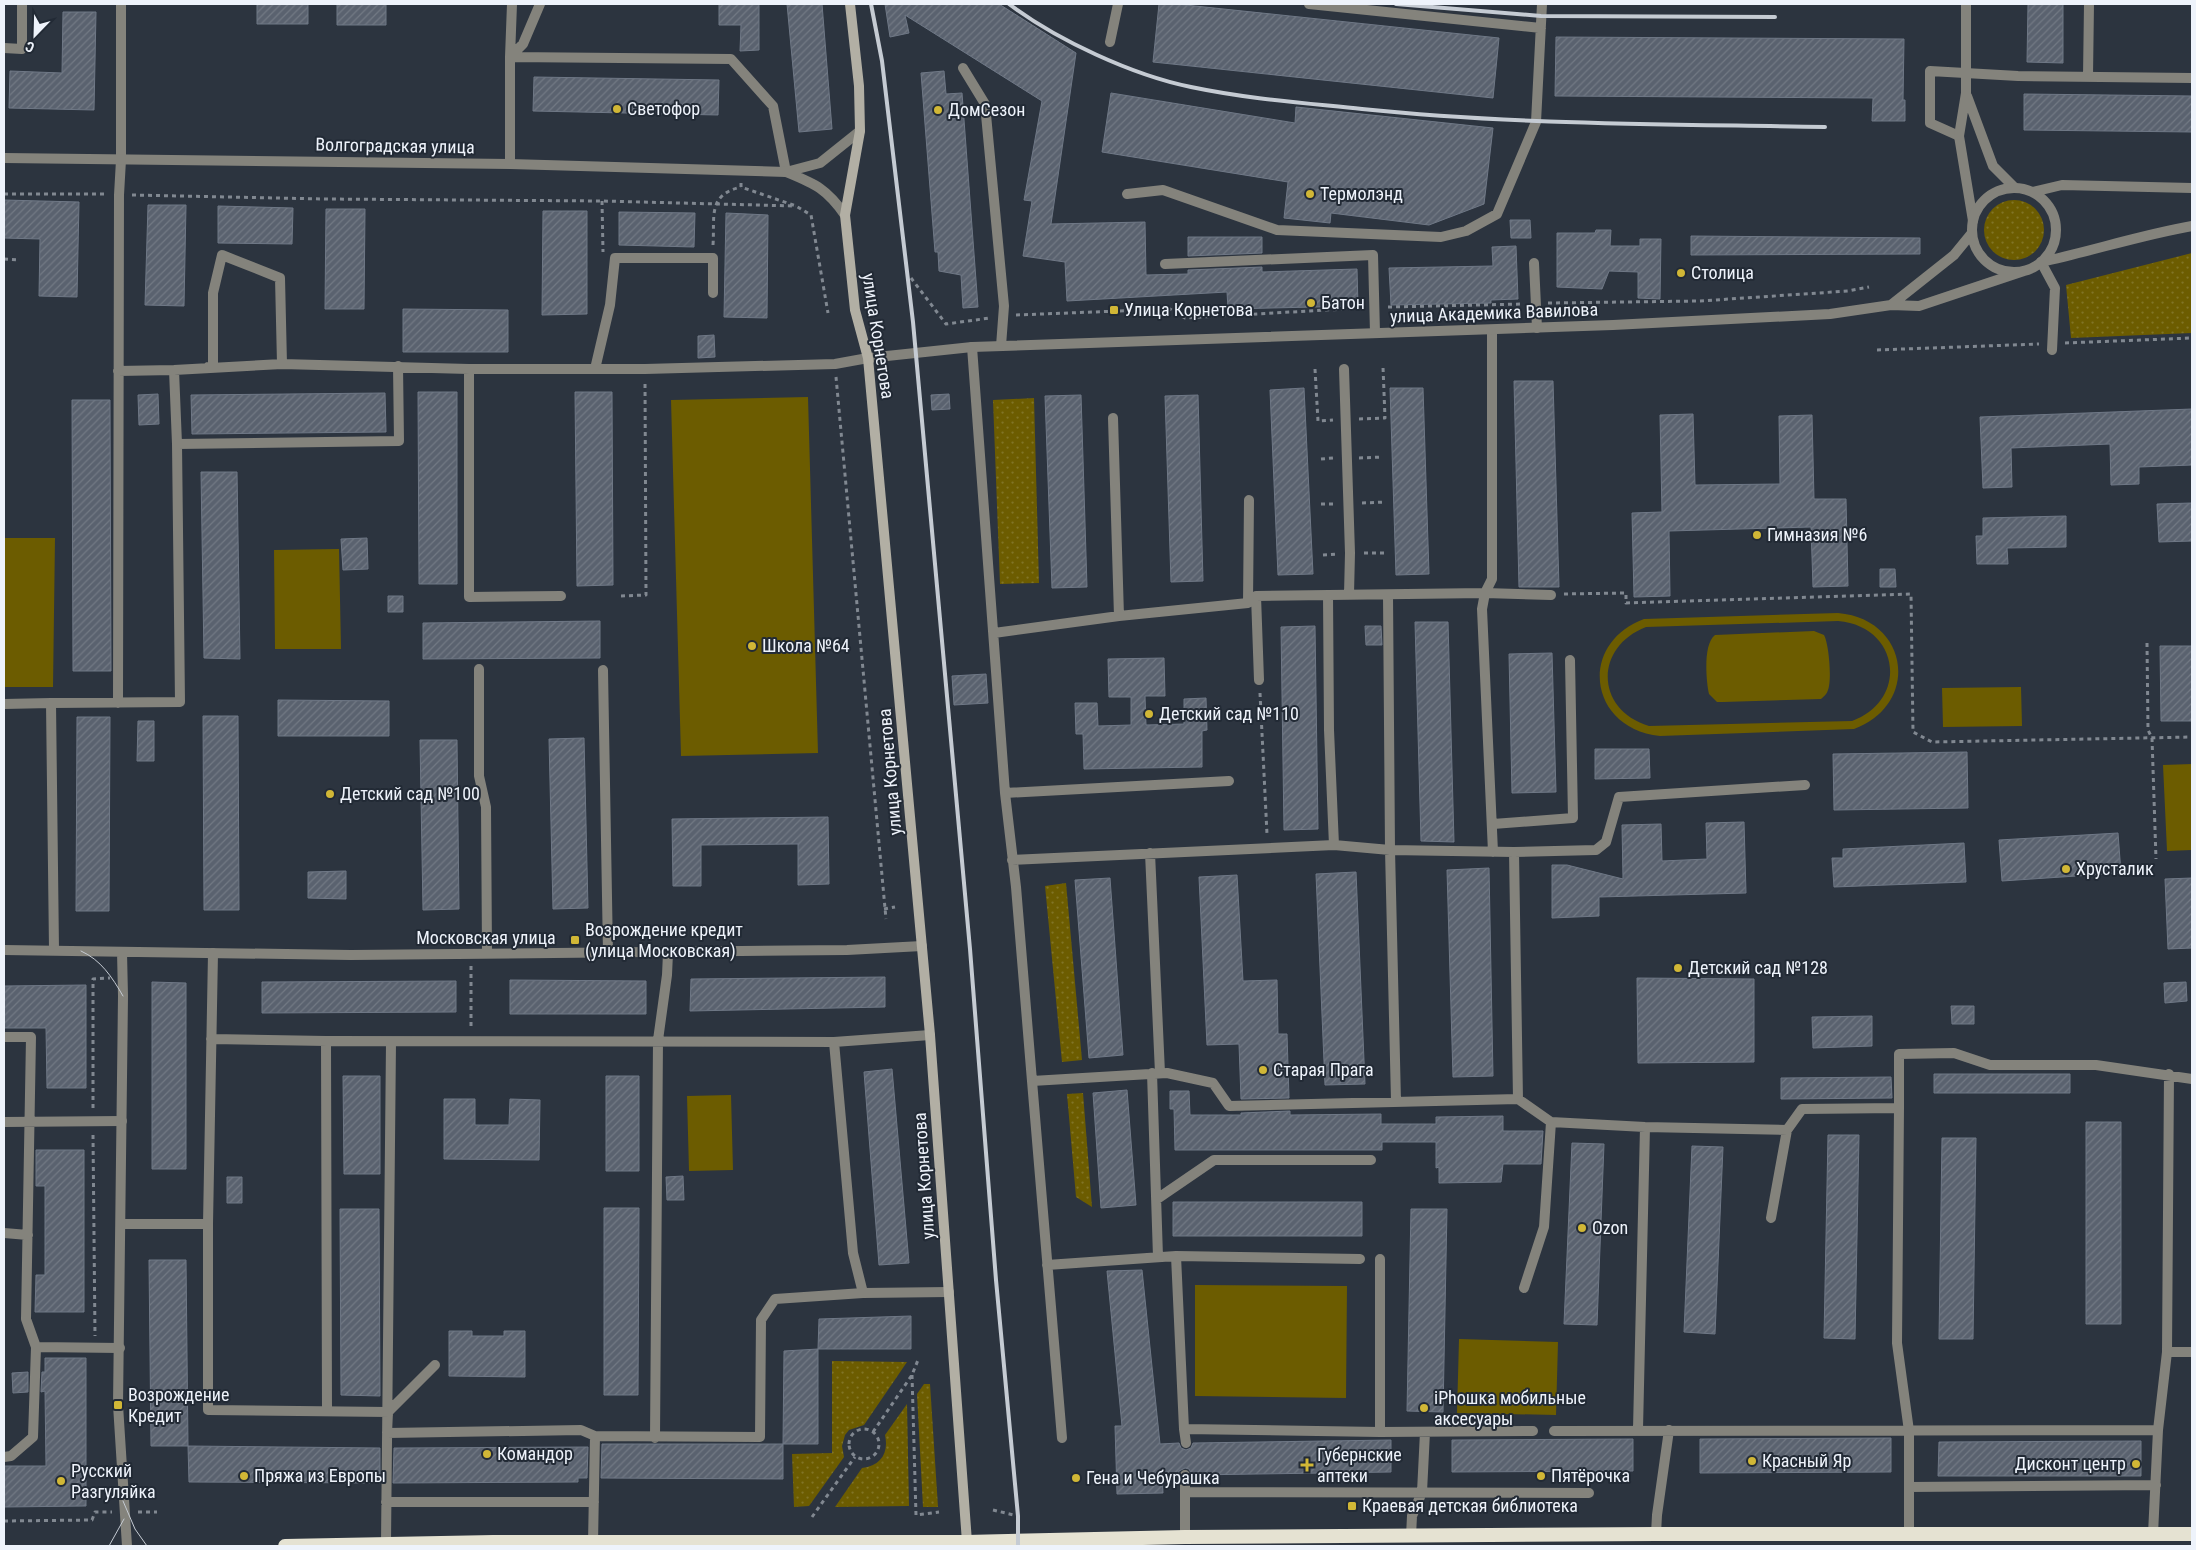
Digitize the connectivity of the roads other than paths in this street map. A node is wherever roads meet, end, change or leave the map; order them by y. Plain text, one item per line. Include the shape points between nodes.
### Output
1 (22, 4) edge
2 (121, 4) edge
3 (512, 4) edge
4 (540, 4) edge
5 (850, 4) edge
6 (1118, 4) edge
7 (1309, 4) edge
8 (1542, 4) edge
9 (1966, 4) edge
10 (2089, 4) edge
11 (1541, 28) junction
12 (1110, 42) dead end
13 (4, 48) edge
14 (510, 57) junction
15 (963, 68) dead end
16 (1966, 73) junction
17 (2088, 76) junction
18 (2192, 78) edge
19 (1966, 93) junction
20 (860, 131) junction
21 (1960, 136) junction
22 (4, 158) edge
23 (121, 160) junction
24 (510, 164) junction
25 (786, 172) junction
26 (2015, 188) junction
27 (2192, 188) edge
28 (2033, 192) junction
29 (1127, 194) dead end
30 (845, 215) junction
31 (1973, 221) junction
32 (2192, 226) edge
33 (1972, 233) junction
34 (2041, 262) junction
35 (1534, 263) dead end
36 (1165, 264) dead end
37 (2024, 271) junction
38 (713, 293) dead end
39 (1891, 305) junction
40 (1537, 328) junction
41 (1492, 330) junction
42 (1375, 333) junction
43 (1001, 346) junction
44 (2052, 346) road end
45 (972, 347) junction
46 (868, 358) junction
47 (282, 364) junction
48 (213, 366) junction
49 (398, 366) junction
50 (469, 369) junction
51 (595, 369) junction
52 (1344, 369) dead end
53 (174, 370) junction
54 (118, 371) junction
55 (1113, 418) dead end
56 (177, 444) junction
57 (1249, 500) dead end
58 (1484, 593) junction
59 (1349, 594) junction
60 (1328, 595) junction
61 (1388, 595) junction
62 (1550, 595) road end
63 (562, 596) dead end
64 (1252, 600) junction
65 (1119, 616) junction
66 (994, 633) junction
67 (1570, 660) dead end
68 (479, 669) dead end
69 (603, 670) dead end
70 (1259, 680) road end
71 (50, 703) junction
72 (118, 703) junction
73 (4, 704) edge
74 (1230, 781) dead end
75 (1806, 785) dead end
76 (1005, 793) junction
77 (1493, 824) junction
78 (1334, 845) junction
79 (1390, 850) junction
80 (1494, 852) junction
81 (1514, 852) junction
82 (1150, 853) junction
83 (1012, 860) junction
84 (922, 946) junction
85 (4, 950) edge
86 (54, 950) junction
87 (122, 952) junction
88 (213, 953) junction
89 (487, 953) junction
90 (608, 953) junction
91 (668, 953) junction
92 (930, 1035) junction
93 (4, 1037) edge
94 (211, 1039) junction
95 (658, 1040) junction
96 (326, 1041) junction
97 (391, 1042) junction
98 (834, 1042) junction
99 (1156, 1073) junction
100 (2168, 1074) junction
101 (2192, 1078) edge
102 (1032, 1081) junction
103 (1518, 1099) junction
104 (1396, 1101) junction
105 (1899, 1108) junction
106 (122, 1121) junction
107 (4, 1122) edge
108 (29, 1122) junction
109 (1551, 1122) junction
110 (1644, 1127) junction
111 (1787, 1130) junction
112 (1371, 1160) dead end
113 (1157, 1199) junction
114 (1771, 1218) dead end
115 (121, 1224) junction
116 (208, 1224) junction
117 (4, 1233) edge
118 (28, 1235) junction
119 (1176, 1256) junction
120 (1158, 1257) junction
121 (1360, 1259) dead end
122 (1380, 1259) dead end
123 (1046, 1265) junction
124 (1524, 1288) dead end
125 (949, 1292) junction
126 (863, 1294) junction
127 (36, 1346) junction
128 (120, 1348) junction
129 (2166, 1352) junction
130 (2192, 1352) edge
131 (435, 1365) dead end
132 (327, 1411) junction
133 (388, 1412) junction
134 (1184, 1429) junction
135 (1638, 1430) junction
136 (1669, 1430) junction
137 (2158, 1430) junction
138 (1533, 1431) dead end
139 (1554, 1431) dead end
140 (1908, 1431) junction
141 (1380, 1432) junction
142 (1425, 1432) junction
143 (388, 1433) junction
144 (594, 1436) junction
145 (655, 1438) junction
146 (1062, 1438) dead end
147 (1186, 1443) dead end
148 (4, 1456) edge
149 (1185, 1475) dead end
150 (2156, 1485) junction
151 (1909, 1486) junction
152 (1185, 1492) junction
153 (1422, 1492) junction
154 (1590, 1493) dead end
155 (386, 1502) junction
156 (594, 1502) junction
157 (1656, 1534) junction
158 (1909, 1534) junction
159 (2153, 1534) junction
160 (2192, 1534) edge
161 (1411, 1536) junction
162 (1185, 1537) junction
163 (967, 1542) junction
164 (386, 1543) junction
165 (593, 1543) junction
166 (127, 1546) edge
167 (285, 1546) edge

1 - 13 street via 22,49
2 - 23 street
3 - 14 street
4 - 14 street via 523,44
5 - 20 main road, улица Корнетова via 860,86
6 - 12 street
7 - 11 street
8 - 11 street
9 - 16 street
10 - 17 street
11 - 29 street via 1536,122 1497,214 1466,231 1441,237 1277,230 1163,190
14 - 24 street
14 - 25 street via 731,59 773,106
15 - 43 street via 985,104 1004,306
16 - 17 street
16 - 19 street
16 - 21 street via 1930,71 1930,123
17 - 18 street
19 - 21 street
19 - 26 street via 1993,166
20 - 25 street via 820,163
20 - 30 main road, улица Корнетова
21 - 31 street
22 - 23 street, Волгоградская улица
23 - 24 street, Волгоградская улица
23 - 54 street
24 - 25 street, Волгоградская улица
25 - 30 street via 817,184 833,197
26 - 28 street
26 - 31 street via 2001,190 1988,197 1978,208
27 - 28 street via 2062,185
28 - 34 street via 2042,199 2055,219 2054,242
30 - 46 main road, улица Корнетова via 855,310
31 - 33 street
32 - 34 street
33 - 37 street via 1976,247 1990,264 2009,272
33 - 39 street via 1954,255
34 - 37 street
34 - 44 street via 2055,288
35 - 40 street
36 - 42 street via 1374,255
37 - 39 street, улица Академика Вавилова via 1919,306
38 - 51 street via 713,258 615,258 610,305
39 - 40 street, улица Академика Вавилова via 1830,314
40 - 41 street, улица Академика Вавилова
41 - 42 street, улица Академика Вавилова
41 - 58 street via 1492,578
42 - 43 street, улица Академика Вавилова
43 - 45 street, улица Академика Вавилова
45 - 46 street, улица Академика Вавилова
45 - 66 street
46 - 51 street, улица Академика Вавилова via 835,364
46 - 84 main road, улица Корнетова
47 - 48 street, улица Академика Вавилова
47 - 48 street via 280,278 222,255 213,293
47 - 49 street, улица Академика Вавилова
48 - 53 street, улица Академика Вавилова
49 - 50 street, улица Академика Вавилова
49 - 56 street via 398,441
50 - 51 street, улица Академика Вавилова
50 - 63 street via 469,597
52 - 59 street
53 - 54 street, улица Академика Вавилова
53 - 56 street
54 - 72 street
55 - 65 street
56 - 72 street via 180,702
57 - 64 street
58 - 61 street
58 - 62 street
58 - 77 street via 1482,609
59 - 60 street
59 - 61 street
60 - 64 street
60 - 78 street
61 - 79 street
64 - 65 street
64 - 70 street
65 - 66 street
66 - 76 street
67 - 77 street via 1573,818
68 - 89 street via 479,776 486,807
69 - 90 street
71 - 72 street
71 - 73 street
71 - 86 street
74 - 76 street
75 - 81 street via 1619,797 1606,842 1596,850
76 - 83 street
77 - 80 street
78 - 79 street
78 - 82 street
79 - 80 street
79 - 104 street
80 - 81 street
81 - 103 street
82 - 83 street
82 - 99 street
83 - 102 street
84 - 91 street, Московская улица
84 - 92 main road, улица Корнетова
85 - 86 street, Московская улица
86 - 87 street, Московская улица
87 - 88 street, Московская улица
87 - 106 street
88 - 89 street, Московская улица
88 - 94 street
89 - 90 street, Московская улица
90 - 91 street, Московская улица
91 - 95 street
92 - 98 street
92 - 125 main road, улица Корнетова
93 - 108 street via 31,1037
94 - 96 street
94 - 116 street
95 - 97 street
95 - 98 street
95 - 145 street
96 - 97 street
96 - 132 street
97 - 133 street
98 - 126 street via 853,1253
99 - 102 street
99 - 104 street via 1213,1083 1229,1106
99 - 113 street
100 - 101 street
100 - 105 street via 2096,1065 1990,1065 1954,1053 1899,1054
100 - 129 street
102 - 123 street
103 - 104 street
103 - 109 street
105 - 111 street via 1802,1109
105 - 140 street via 1897,1343
106 - 108 street
106 - 115 street
107 - 108 street
108 - 118 street
109 - 110 street
109 - 124 street via 1544,1227
110 - 111 street
110 - 135 street
111 - 114 street
112 - 113 street via 1214,1160
113 - 120 street
115 - 116 street
115 - 128 street
116 - 132 street via 208,1410
117 - 118 street
118 - 127 street via 26,1319
119 - 120 street
119 - 121 street
119 - 134 street
120 - 123 street
122 - 141 street
123 - 146 street
125 - 126 street
125 - 163 main road, улица Корнетова
126 - 145 street via 775,1299 761,1320 760,1437
127 - 128 street
127 - 148 street via 33,1437 11,1456
128 - 166 street via 118,1406
129 - 130 street
129 - 137 street
131 - 133 street
132 - 133 street
133 - 143 street
134 - 141 street
134 - 147 street
135 - 136 street
135 - 139 street
136 - 140 street
136 - 157 street
137 - 140 street
137 - 150 street
138 - 142 street
140 - 151 street
141 - 142 street
142 - 153 street
143 - 144 street via 581,1430
143 - 155 street
144 - 145 street
144 - 156 street
149 - 152 street
150 - 151 street
150 - 159 street
151 - 158 street
152 - 153 street
152 - 162 street
153 - 154 street
153 - 161 street via 1412,1516
155 - 156 street
155 - 164 street
156 - 165 street
157 - 158 highway
157 - 161 highway
158 - 159 highway
159 - 160 highway
161 - 162 highway
162 - 163 highway
163 - 165 highway
164 - 165 highway
164 - 167 highway

